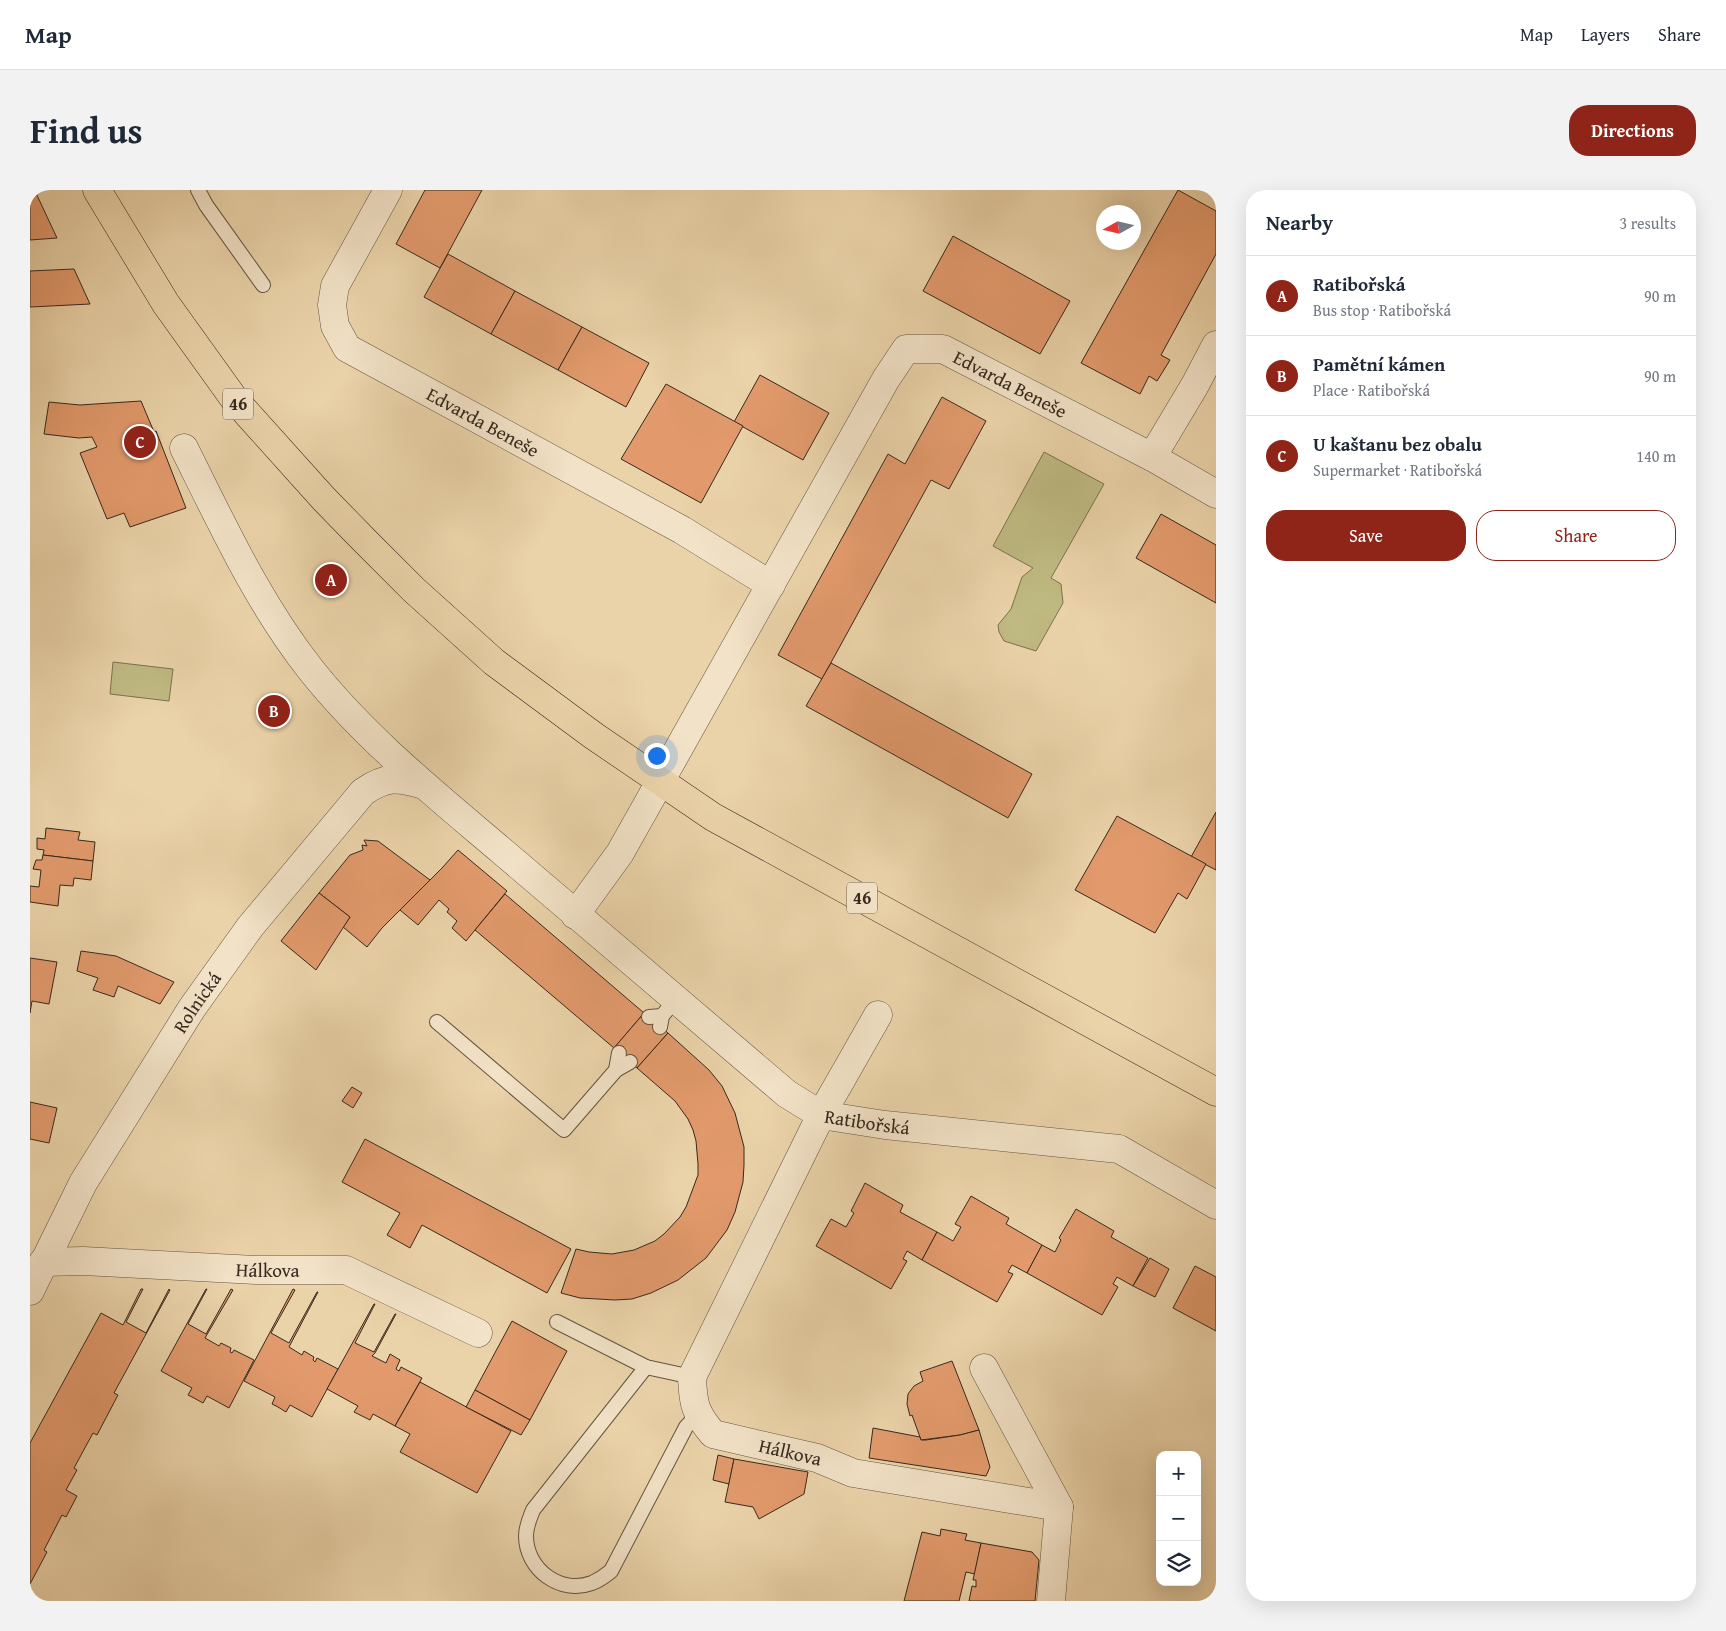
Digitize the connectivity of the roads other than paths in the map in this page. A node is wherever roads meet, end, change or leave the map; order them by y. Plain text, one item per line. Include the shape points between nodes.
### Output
1 (97, 190) edge
2 (198, 190) edge
3 (388, 190) edge
4 (263, 285) dead end
5 (1216, 345) edge
6 (184, 448) dead end
7 (1152, 458) junction
8 (1216, 494) edge
9 (771, 584) junction
10 (660, 782) junction
11 (424, 785) junction
12 (576, 915) junction
13 (878, 1015) dead end
14 (437, 1022) dead end
15 (619, 1053) dead end
16 (630, 1062) dead end
17 (616, 1070) junction
18 (1216, 1092) edge
19 (821, 1115) junction
20 (1216, 1205) edge
21 (43, 1262) junction
22 (30, 1290) edge
23 (557, 1322) dead end
24 (478, 1333) dead end
25 (646, 1367) junction
26 (984, 1368) dead end
27 (692, 1377) junction
28 (698, 1414) junction
29 (1059, 1507) junction
30 (1051, 1601) edge

1 - 10 main road, 46 via 166,304 235,400 330,506 414,590 494,662
2 - 4 lane
3 - 9 street, Edvarda Beneše via 335,286 332,305 335,326 347,348 682,530
5 - 7 street
6 - 11 street, Ratibořská via 244,568 281,629 343,707
7 - 8 street, Edvarda Beneše
7 - 9 street, Edvarda Beneše via 943,349 906,349
9 - 10 street, Edvarda Beneše
10 - 12 street via 620,853
10 - 18 main road, 46 via 713,817
11 - 12 street, Ratibořská
11 - 21 street, Rolnická via 394,779 378,782 363,792 250,927 192,1008 131,1104 83,1183
12 - 19 street, Ratibořská via 662,1015
13 - 19 street, Hálkova
14 - 17 lane via 564,1130
15 - 17 lane
16 - 17 lane
19 - 20 street, Ratibořská via 885,1126 1119,1149
19 - 27 street, Hálkova
21 - 22 street, Rolnická
21 - 24 street, Hálkova via 346,1270
23 - 25 lane
25 - 27 lane
25 - 28 lane via 533,1510 526,1536 530,1557 542,1574 559,1583 578,1586 602,1579 611,1571 686,1427
26 - 29 street
27 - 28 street, Hálkova via 692,1399
28 - 29 street, Hálkova via 713,1434 818,1458 853,1473
29 - 30 street

